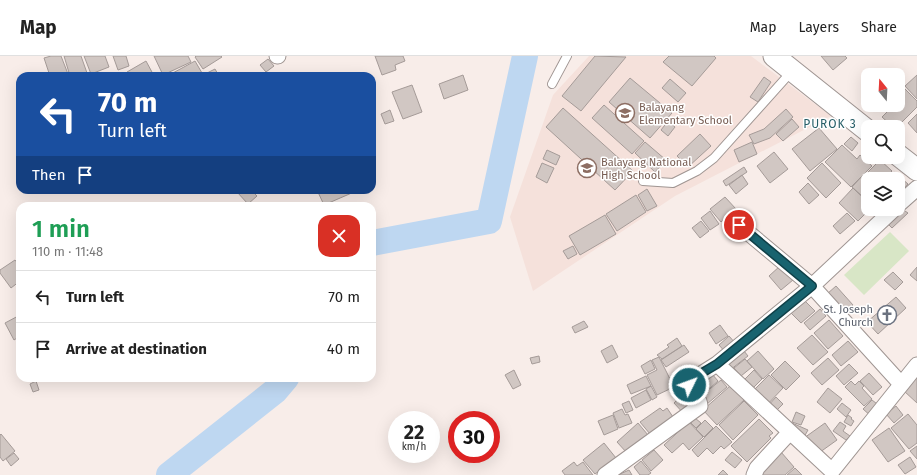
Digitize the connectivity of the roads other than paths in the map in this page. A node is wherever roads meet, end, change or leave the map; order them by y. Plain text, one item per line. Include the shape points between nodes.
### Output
1 (567, 56) edge
2 (774, 56) edge
3 (792, 71) junction
4 (552, 84) dead end
5 (861, 125) edge
6 (905, 161) edge
7 (917, 170) edge
8 (642, 182) dead end
9 (917, 188) edge
10 (905, 199) edge
11 (887, 216) edge
12 (739, 225) dead end
13 (812, 286) junction
14 (717, 364) junction
15 (917, 365) edge
16 (901, 384) junction
17 (790, 432) junction
18 (831, 473) edge
19 (606, 475) edge
20 (754, 475) edge

1 - 4 lane
2 - 3 main road
3 - 5 main road
3 - 8 lane via 714,158 697,171 673,183
6 - 7 main road
9 - 10 street
11 - 13 street
12 - 13 street
13 - 14 street
13 - 16 street
14 - 17 street
14 - 19 street via 690,380 690,389 700,402 700,406
15 - 16 street
16 - 18 street
17 - 18 street
17 - 20 street

